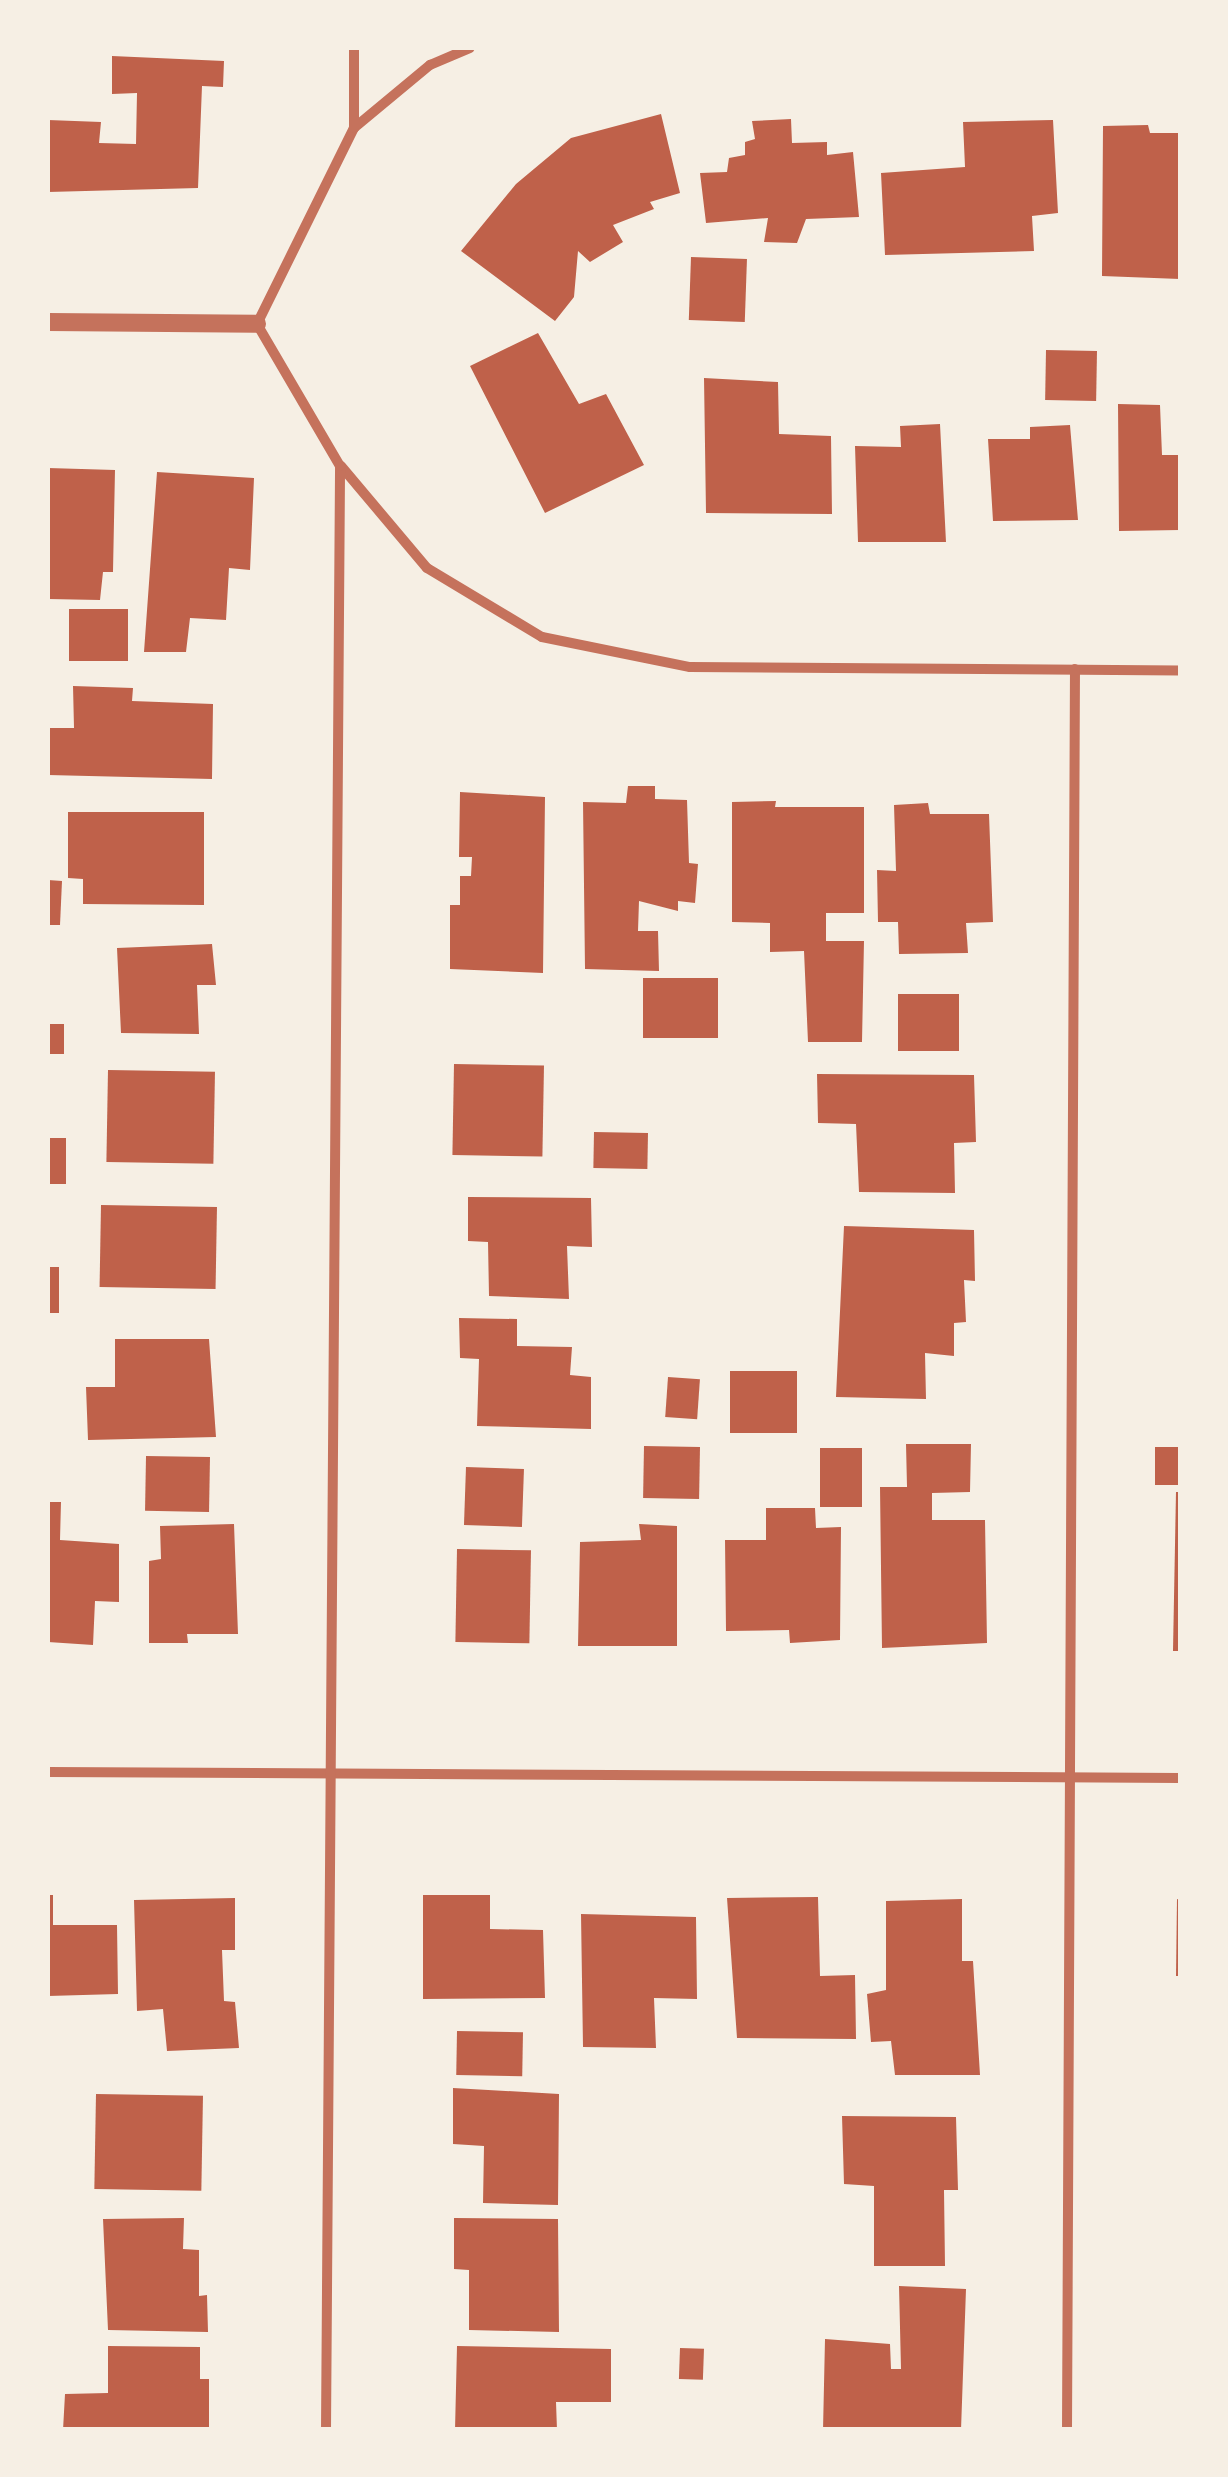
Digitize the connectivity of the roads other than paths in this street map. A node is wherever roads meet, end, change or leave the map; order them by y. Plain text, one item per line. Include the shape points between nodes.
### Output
1 (354, 48) edge
2 (470, 48) edge
3 (354, 128) junction
4 (48, 322) edge
5 (257, 324) junction
6 (340, 466) junction
7 (1075, 670) junction
8 (1180, 670) edge
9 (48, 1772) edge
10 (334, 1775) junction
11 (1070, 1777) junction
12 (1180, 1778) edge
13 (326, 2430) edge
14 (1067, 2430) edge

1 - 3 street
2 - 3 street via 430,64
3 - 5 street
4 - 5 street
5 - 6 street
6 - 7 street via 428,568 542,637 690,666
6 - 10 street
7 - 8 street
7 - 11 street
9 - 10 street
10 - 11 street
10 - 13 street
11 - 12 street
11 - 14 street

